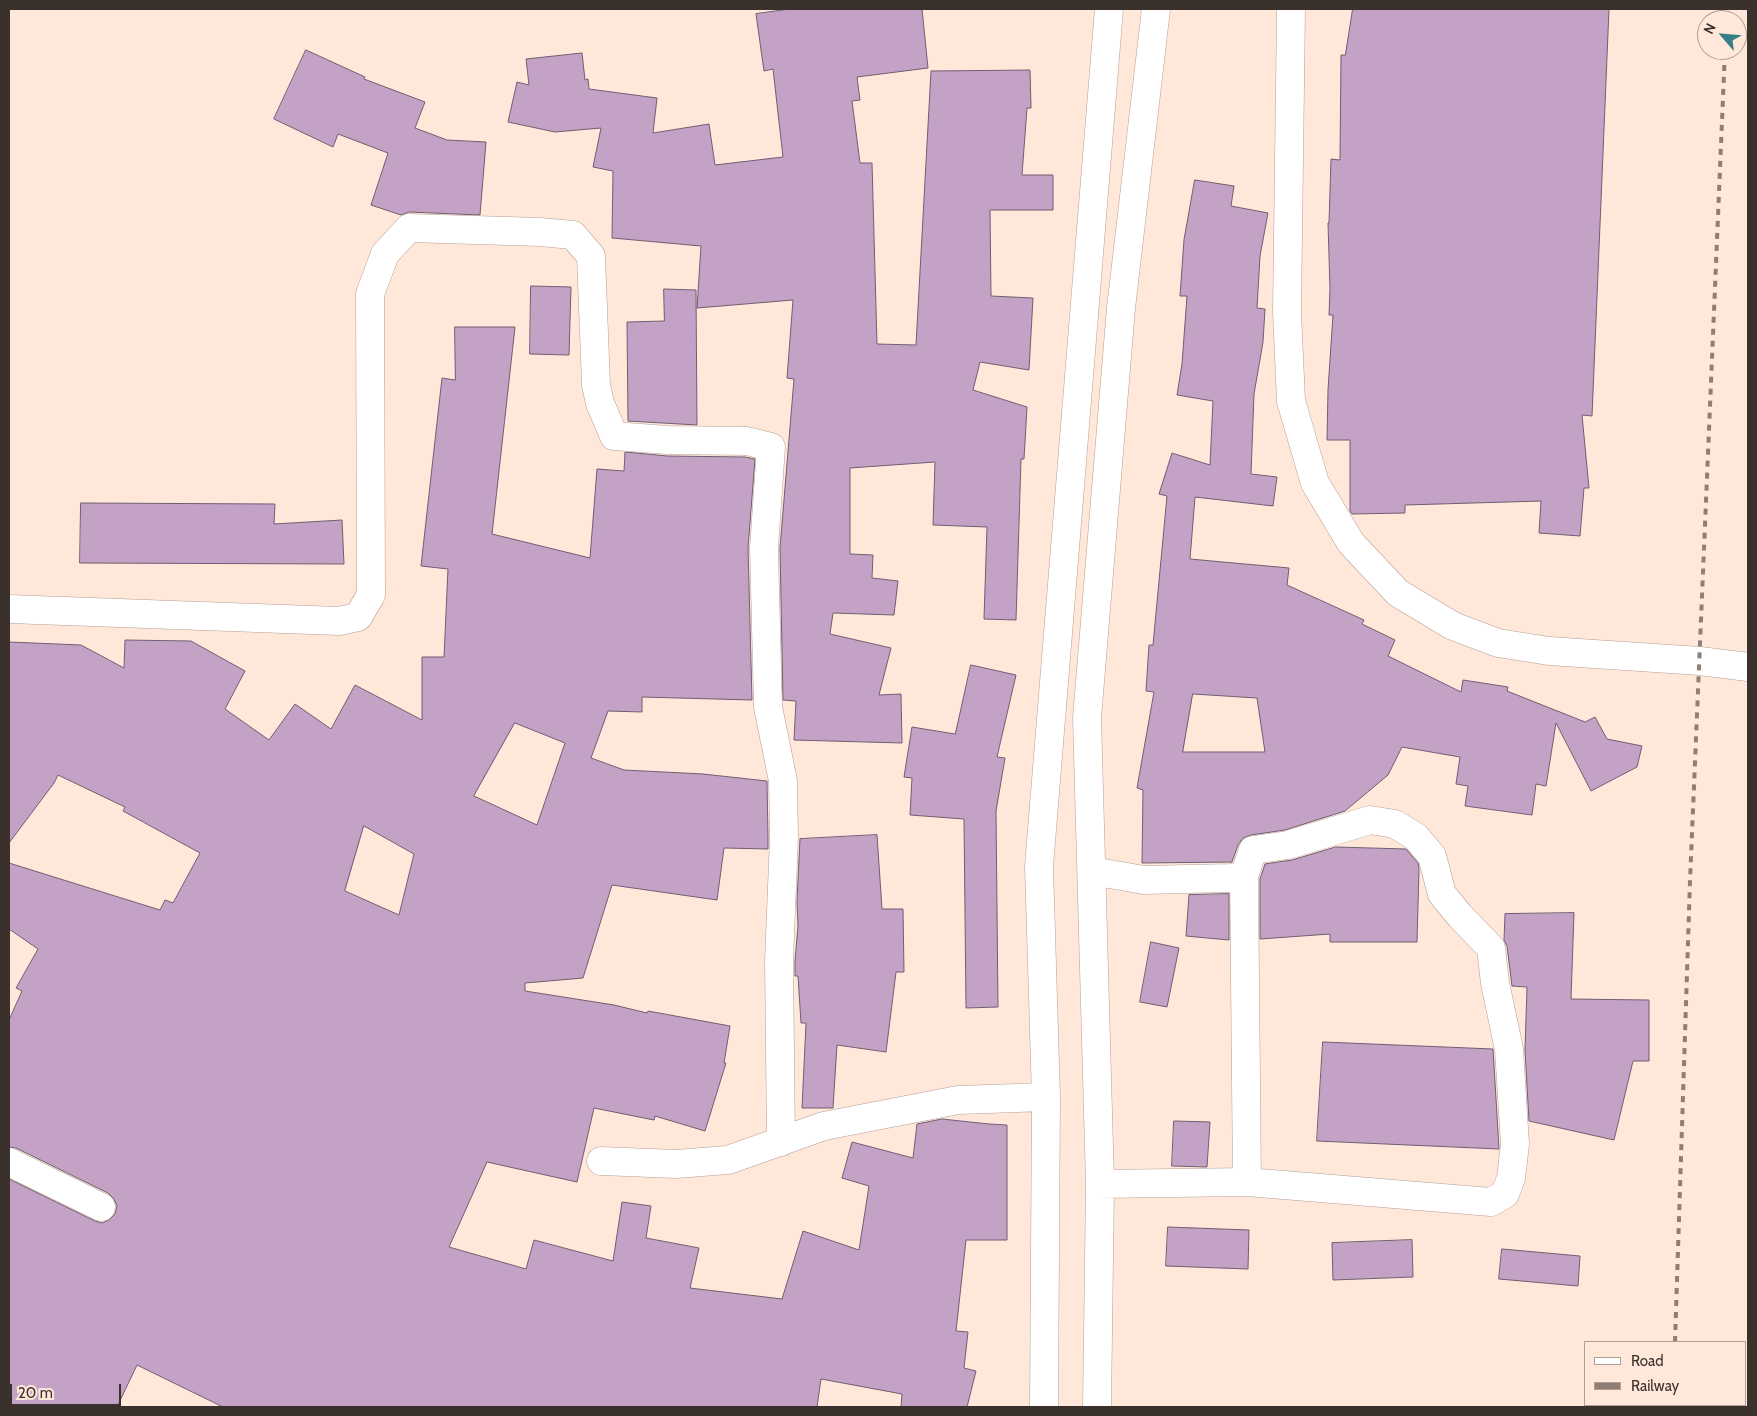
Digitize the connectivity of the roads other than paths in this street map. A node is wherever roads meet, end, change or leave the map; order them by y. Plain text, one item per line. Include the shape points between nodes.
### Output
1 (1109, 9) edge
2 (1156, 9) edge
3 (1291, 9) edge
4 (9, 609) edge
5 (1748, 667) edge
6 (1092, 871) junction
7 (1244, 876) junction
8 (1046, 1097) junction
9 (781, 1142) junction
10 (601, 1161) dead end
11 (9, 1162) edge
12 (1247, 1182) junction
13 (1100, 1184) junction
14 (101, 1207) dead end
15 (1044, 1407) edge
16 (1098, 1407) edge

1 - 8 street via 1038,866
2 - 6 street via 1121,308 1087,718
3 - 5 street via 1287,312 1291,400 1315,483 1351,543 1398,593 1453,626 1498,643 1548,651
4 - 9 street via 339,621 358,617 371,595 370,294 385,254 409,228 573,235 591,256 596,385 614,436 747,440 771,447 764,548 768,707 783,781 779,960
6 - 7 street via 1144,880
6 - 13 street
7 - 12 street
7 - 12 street via 1253,850 1288,845 1370,820 1396,824 1416,837 1432,856 1442,894 1491,948 1509,1049 1515,1144 1511,1178 1505,1194 1491,1202
8 - 9 street via 958,1100 824,1126
8 - 15 street
9 - 10 street via 728,1160 676,1164
11 - 14 street
12 - 13 street
13 - 16 street

